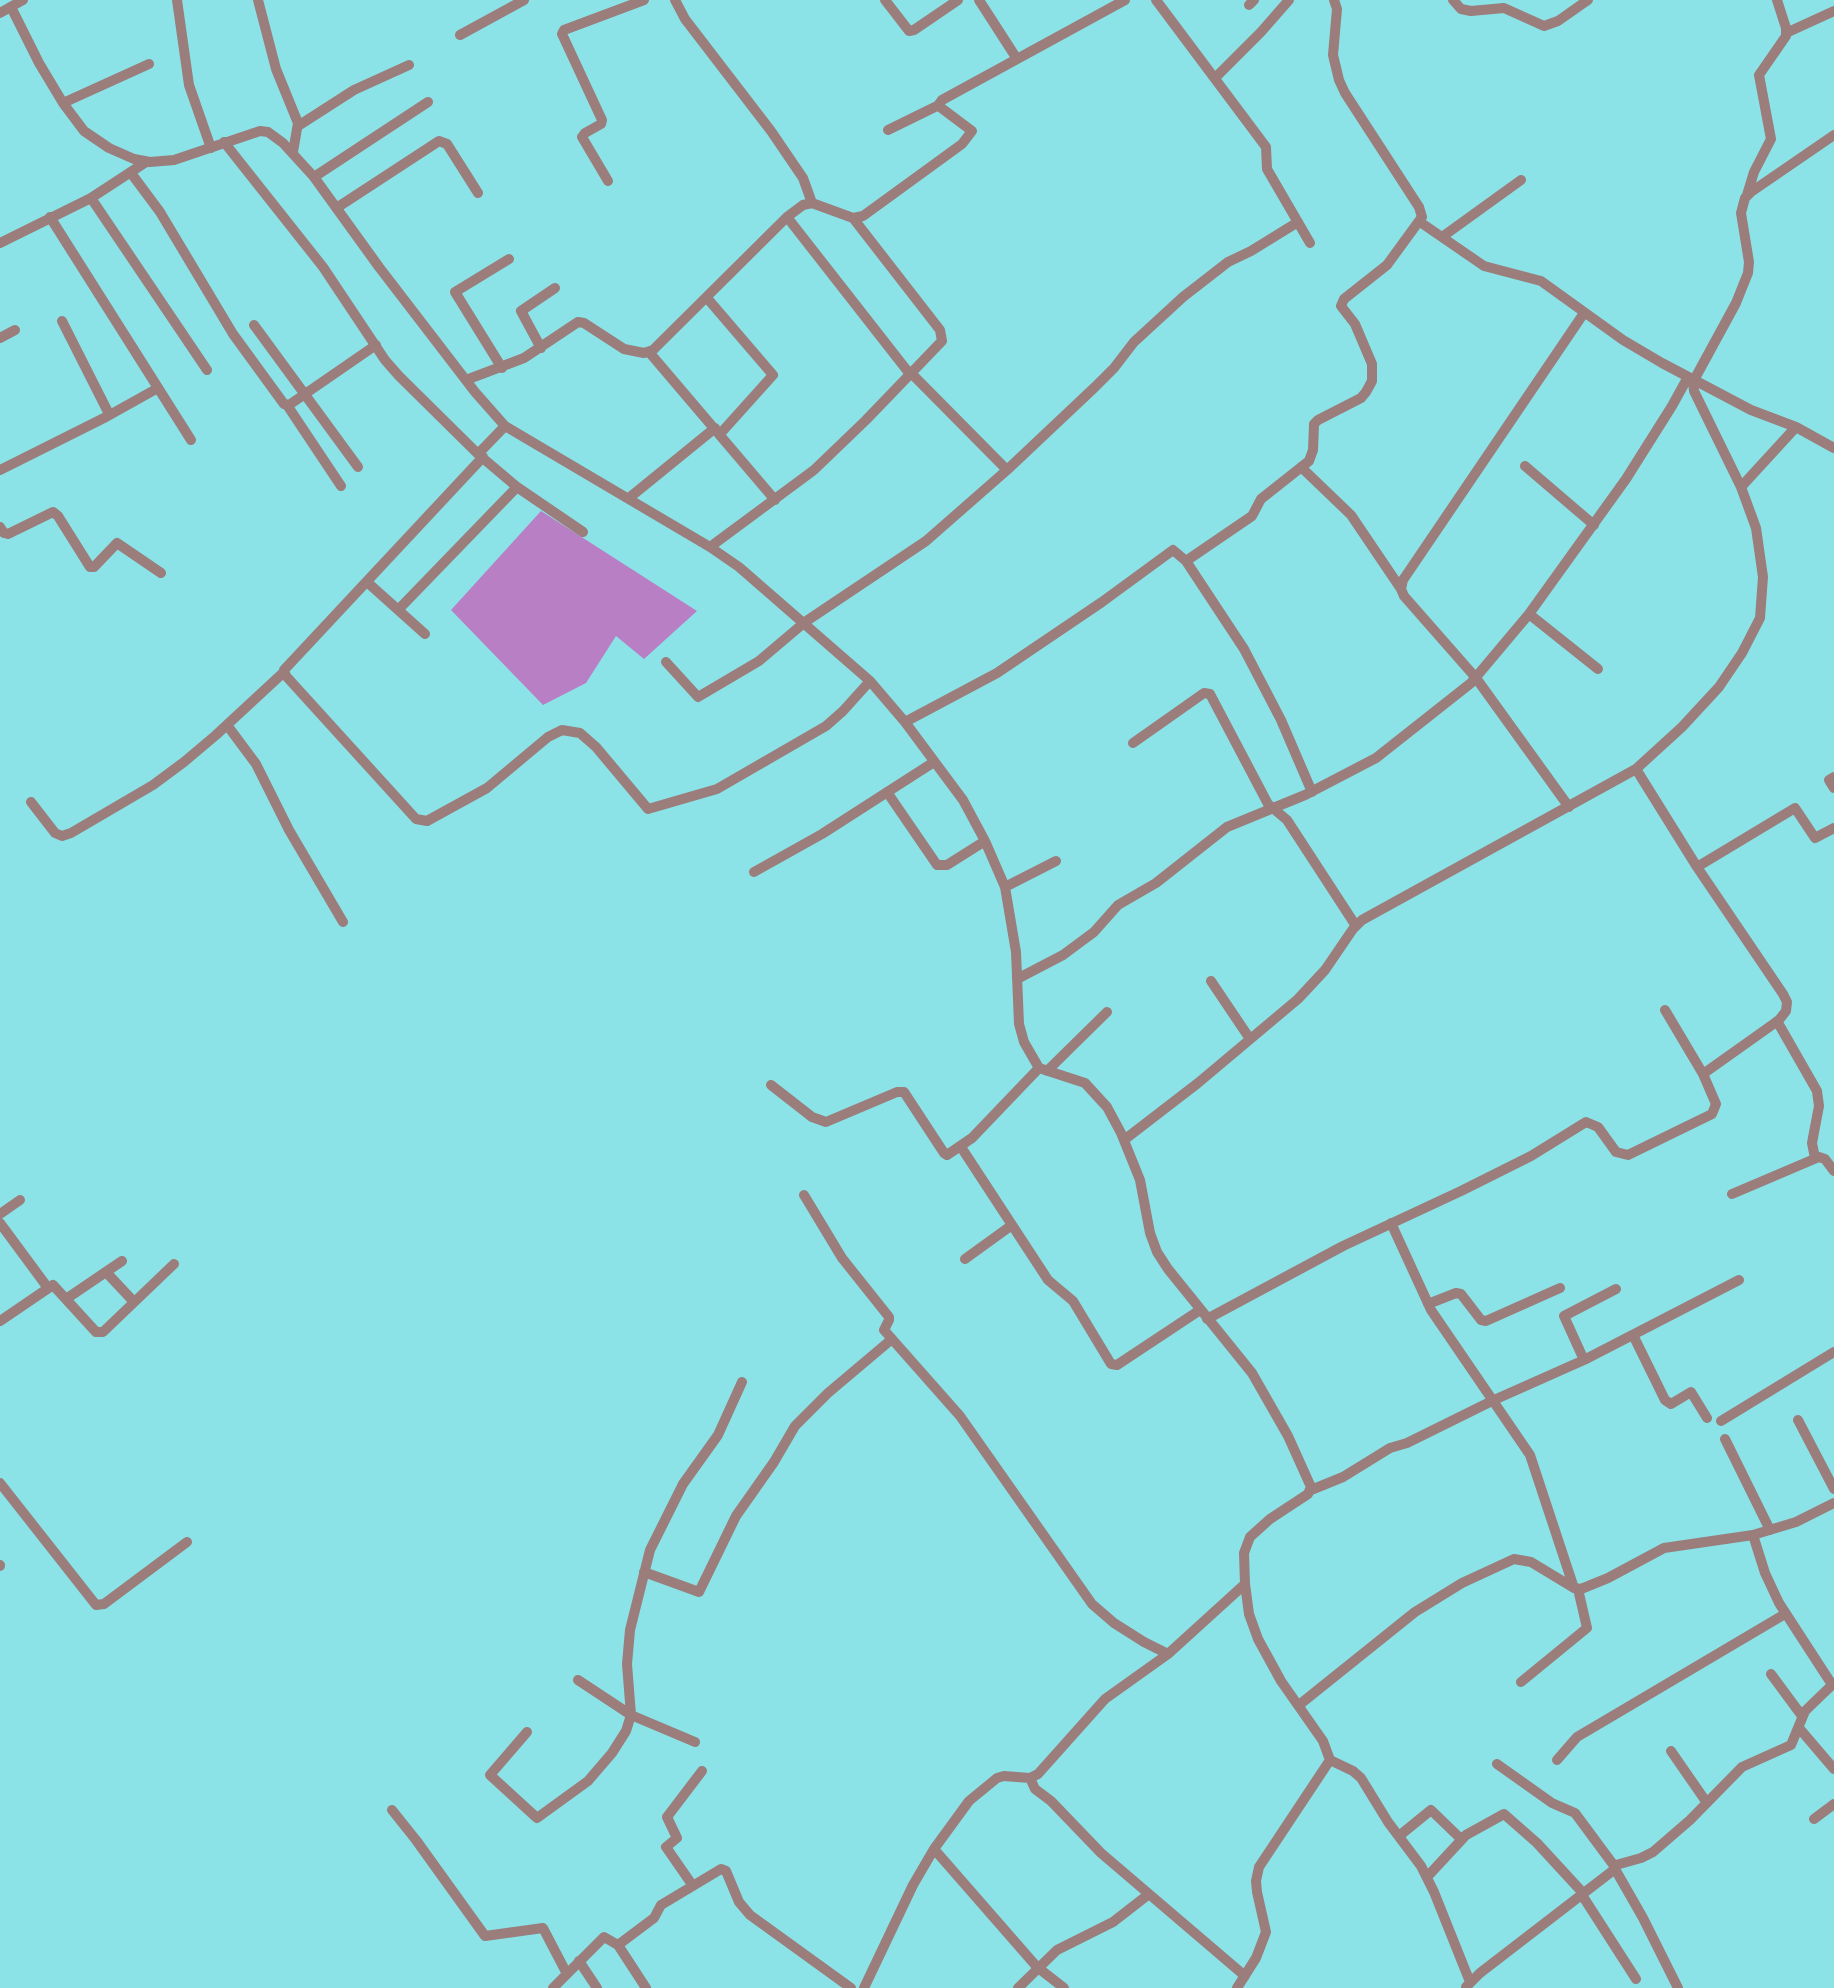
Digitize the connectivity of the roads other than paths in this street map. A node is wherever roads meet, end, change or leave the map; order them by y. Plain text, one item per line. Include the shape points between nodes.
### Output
1 (23, 0) edge
2 (177, 0) edge
3 (258, 0) edge
4 (524, 0) edge
5 (675, 0) edge
6 (885, 0) edge
7 (958, 0) edge
8 (979, 0) edge
9 (1125, 0) edge
10 (1156, 0) edge
11 (1289, 0) edge
12 (1334, 0) edge
13 (1453, 0) edge
14 (1588, 0) edge
15 (1777, 0) edge
16 (635, 2) edge
17 (11, 7) junction
18 (1834, 11) edge
19 (0, 13) edge
20 (1786, 33) junction
21 (460, 35) dead end
22 (1017, 59) junction
23 (149, 64) dead end
24 (409, 65) dead end
25 (1215, 79) junction
26 (428, 102) dead end
27 (63, 103) junction
28 (939, 105) junction
29 (299, 126) junction
30 (888, 130) dead end
31 (1834, 135) edge
32 (225, 142) junction
33 (211, 148) junction
34 (293, 152) junction
35 (146, 162) junction
36 (131, 173) junction
37 (314, 177) junction
38 (1521, 180) dead end
39 (608, 181) dead end
40 (478, 193) dead end
41 (1747, 195) junction
42 (91, 198) junction
43 (812, 203) junction
44 (338, 207) junction
45 (50, 217) junction
46 (787, 217) junction
47 (853, 218) junction
48 (1298, 222) junction
49 (1420, 222) junction
50 (1442, 237) junction
51 (0, 243) edge
52 (1311, 243) dead end
53 (509, 259) dead end
54 (555, 288) dead end
55 (706, 298) junction
56 (1584, 313) junction
57 (62, 321) dead end
58 (254, 325) dead end
59 (15, 330) dead end
60 (0, 338) edge
61 (376, 345) junction
62 (541, 348) junction
63 (649, 352) junction
64 (502, 368) junction
65 (208, 370) dead end
66 (910, 372) junction
67 (1691, 378) junction
68 (466, 380) junction
69 (158, 388) junction
70 (305, 394) junction
71 (287, 405) junction
72 (106, 417) junction
73 (505, 426) junction
74 (1796, 427) junction
75 (718, 430) junction
76 (191, 440) dead end
77 (1834, 448) edge
78 (481, 456) junction
79 (1525, 466) dead end
80 (358, 467) dead end
81 (1301, 467) junction
82 (0, 470) edge
83 (1007, 470) junction
84 (341, 486) dead end
85 (1741, 486) junction
86 (517, 487) junction
87 (629, 498) junction
88 (775, 500) junction
89 (1594, 525) junction
90 (0, 527) edge
91 (583, 532) dead end
92 (710, 547) junction
93 (1186, 561) junction
94 (161, 573) dead end
95 (367, 582) junction
96 (1401, 589) junction
97 (398, 610) junction
98 (1529, 614) junction
99 (805, 622) junction
100 (425, 634) dead end
101 (666, 662) dead end
102 (1598, 668) dead end
103 (284, 671) junction
104 (1476, 677) junction
105 (870, 681) junction
106 (905, 723) junction
107 (227, 725) junction
108 (1133, 743) dead end
109 (933, 762) junction
110 (1636, 769) junction
111 (1834, 777) edge
112 (1834, 788) edge
113 (887, 792) junction
114 (1312, 792) junction
115 (31, 802) dead end
116 (1569, 807) junction
117 (1273, 808) junction
118 (1834, 828) edge
119 (985, 842) junction
120 (1056, 861) dead end
121 (1698, 867) junction
122 (754, 872) dead end
123 (1005, 887) junction
124 (343, 922) dead end
125 (1356, 926) junction
126 (1017, 979) junction
127 (1211, 981) dead end
128 (1665, 1010) dead end
129 (1107, 1012) dead end
130 (1777, 1021) junction
131 (1250, 1039) junction
132 (1043, 1069) junction
133 (1703, 1074) junction
134 (771, 1085) dead end
135 (1124, 1140) junction
136 (961, 1147) junction
137 (1815, 1158) junction
138 (1834, 1171) edge
139 (1732, 1194) dead end
140 (804, 1195) dead end
141 (20, 1200) dead end
142 (0, 1214) edge
143 (0, 1223) edge
144 (1391, 1223) junction
145 (1012, 1225) junction
146 (965, 1259) dead end
147 (122, 1261) dead end
148 (174, 1264) dead end
149 (106, 1272) junction
150 (1739, 1280) dead end
151 (48, 1288) junction
152 (1560, 1288) dead end
153 (1616, 1289) dead end
154 (66, 1298) junction
155 (134, 1302) junction
156 (1428, 1304) junction
157 (1204, 1314) junction
158 (0, 1321) edge
159 (1633, 1335) junction
160 (892, 1339) junction
161 (1832, 1357) edge
162 (1584, 1360) junction
163 (742, 1382) dead end
164 (1494, 1400) junction
165 (1707, 1418) dead end
166 (1798, 1420) dead end
167 (1721, 1421) dead end
168 (1725, 1439) dead end
169 (0, 1483) edge
170 (1834, 1489) edge
171 (1311, 1490) junction
172 (1834, 1503) edge
173 (1770, 1530) junction
174 (1753, 1535) junction
175 (187, 1542) dead end
176 (644, 1572) junction
177 (1245, 1584) junction
178 (1576, 1588) junction
179 (1785, 1614) junction
180 (1168, 1654) junction
181 (1771, 1674) dead end
182 (578, 1680) dead end
183 (1521, 1682) dead end
184 (1833, 1684) edge
185 (1300, 1705) junction
186 (631, 1715) junction
187 (1802, 1716) junction
188 (1799, 1728) junction
189 (527, 1732) dead end
190 (695, 1742) dead end
191 (1671, 1751) dead end
192 (1330, 1760) junction
193 (1557, 1760) dead end
194 (1497, 1764) dead end
195 (1834, 1769) edge
196 (702, 1771) dead end
197 (1030, 1778) junction
198 (1707, 1803) junction
199 (1834, 1804) edge
200 (392, 1810) dead end
201 (1814, 1819) dead end
202 (1399, 1836) junction
203 (1461, 1839) junction
204 (934, 1849) junction
205 (1615, 1868) junction
206 (1427, 1877) junction
207 (693, 1885) junction
208 (1149, 1894) junction
209 (1583, 1894) junction
210 (618, 1945) junction
211 (579, 1961) junction
212 (1037, 1967) junction
213 (567, 1973) junction
214 (1245, 1976) junction
215 (1636, 1979) dead end
216 (1468, 1985) edge
217 (553, 1988) edge
218 (597, 1988) edge
219 (646, 1988) edge
220 (851, 1988) edge
221 (864, 1988) edge
222 (1018, 1988) edge
223 (1064, 1988) edge
224 (1237, 1988) edge
225 (1678, 1988) edge

1 - 17 street
2 - 33 street via 189,85
3 - 29 street via 276,69
4 - 21 street
5 - 43 street via 803,178
6 - 7 street via 909,31
8 - 22 street
9 - 22 street
10 - 25 street
11 - 25 street
12 - 49 street via 1339,80 1419,207
13 - 14 street via 1466,10 1510,9 1544,26
15 - 20 street
16 - 39 street via 562,34 602,120 582,138
17 - 19 street
17 - 27 street
18 - 20 street
20 - 41 street via 1759,75 1772,139
22 - 28 street
23 - 27 street
24 - 29 street via 354,90
25 - 48 street via 1266,147 1266,169
26 - 37 street
27 - 35 street via 95,139
28 - 30 street
28 - 47 street via 971,128 971,136 868,213
29 - 34 street
31 - 41 street
32 - 33 street
32 - 34 street via 264,131
32 - 61 street via 323,267
33 - 35 street via 174,160
34 - 37 street
35 - 36 street
36 - 42 street
36 - 71 street via 160,212 233,334
37 - 44 street
38 - 50 street
40 - 44 street via 447,144 439,141
41 - 67 street via 1741,213 1748,273 1736,303
42 - 45 street
42 - 65 street
43 - 46 street
43 - 47 street
44 - 68 street
45 - 51 street
45 - 69 street
46 - 55 street
46 - 66 street
47 - 66 street via 942,335 940,345
48 - 52 street
48 - 83 street via 1228,262 1183,297
49 - 50 street
49 - 81 street via 1387,265 1344,299 1341,306 1355,324 1372,364 1372,381 1360,398 1318,420 1312,456
50 - 56 street via 1484,266 1546,284
53 - 64 street via 455,292
54 - 62 street via 521,311
55 - 63 street
55 - 75 street via 773,375
56 - 67 street
56 - 96 street via 1410,569
57 - 72 street via 108,410
58 - 70 street
59 - 60 street
61 - 70 street
61 - 78 street via 400,376
62 - 63 street via 579,322 624,349
62 - 64 street
63 - 75 street
64 - 68 street
66 - 83 street
66 - 88 street via 814,470
67 - 74 street via 1751,410
67 - 85 street
67 - 89 street
68 - 73 street
69 - 72 street
69 - 76 street
70 - 71 street
70 - 80 street
71 - 84 street
72 - 82 street
73 - 78 street
73 - 87 street
74 - 77 street
74 - 85 street
75 - 87 street
75 - 88 street
78 - 86 street
78 - 95 street
79 - 89 street
81 - 93 street via 1261,499 1252,516
81 - 96 street via 1351,515
83 - 99 street via 926,541
85 - 110 street via 1762,558 1761,609 1755,631 1719,687
86 - 91 street
86 - 97 street
87 - 92 street
88 - 92 street
89 - 98 street
90 - 94 street via 8,534 53,512 90,567 117,543
92 - 99 street
93 - 106 street via 1170,551 998,673
93 - 114 street via 1263,683
95 - 97 street
95 - 103 street
96 - 104 street
97 - 100 street
98 - 102 street
98 - 104 street
99 - 101 street via 759,661 698,697
99 - 105 street
103 - 105 street via 421,822 494,783 562,730 580,733 596,747 648,809 717,789 825,726
103 - 107 street
104 - 114 street via 1382,754
104 - 116 street
105 - 106 street
106 - 109 street
107 - 115 street via 153,785 71,833 55,833
107 - 124 street via 256,764
108 - 117 street via 1204,693 1210,694
109 - 113 street
109 - 119 street via 954,786
110 - 116 street
110 - 121 street
111 - 112 street via 1829,780
113 - 119 street via 937,865 947,865
113 - 122 street
114 - 117 street
116 - 125 street
117 - 125 street via 1287,820
117 - 126 street via 1227,827 1156,883 1118,905 1084,940
118 - 121 street via 1815,838 1795,808
119 - 123 street
120 - 123 street
121 - 130 street via 1783,994 1786,1011
123 - 126 street
125 - 131 street via 1310,986
126 - 132 street via 1020,1032
127 - 131 street
128 - 133 street
129 - 132 street
130 - 133 street
130 - 137 street via 1817,1091
131 - 135 street
132 - 135 street via 1089,1086 1107,1107
132 - 136 street
133 - 144 street via 1716,1104 1714,1111 1632,1154 1616,1152 1598,1127 1586,1122 1531,1156
134 - 136 street via 812,1117 826,1122 904,1092 944,1153
135 - 157 street via 1140,1180 1157,1252
136 - 145 street
137 - 138 street via 1825,1159
137 - 139 street
140 - 160 street via 842,1258 889,1317 883,1329
141 - 142 street
143 - 151 street
144 - 156 street
144 - 157 street
145 - 146 street
145 - 157 street via 1048,1280 1071,1298 1114,1365
147 - 149 street
148 - 155 street
149 - 154 street
149 - 155 street
150 - 159 street
151 - 154 street via 53,1285
151 - 158 street
152 - 156 street via 1486,1321 1458,1293
153 - 162 street via 1564,1316
154 - 155 street via 99,1333
156 - 164 street
157 - 171 street via 1252,1373 1288,1436
159 - 162 street
159 - 165 street via 1665,1400 1671,1404 1691,1392
160 - 176 street via 795,1426 736,1516 699,1592
160 - 180 street via 960,1416 1092,1604 1106,1618
161 - 167 street
162 - 164 street
163 - 176 street via 718,1435 668,1513
164 - 171 street
164 - 178 street via 1530,1455
166 - 170 street
168 - 173 street
169 - 175 street via 96,1605 104,1604
171 - 177 street via 1250,1537 1244,1553
172 - 173 street
173 - 174 street
174 - 178 street via 1664,1548 1608,1578
174 - 179 street
176 - 186 street via 628,1648
177 - 180 street
177 - 185 street via 1258,1639
178 - 183 street via 1587,1628
178 - 185 street via 1531,1562 1514,1559 1415,1612
179 - 184 street
179 - 193 street via 1577,1737
180 - 197 street via 1105,1699
181 - 187 street
182 - 186 street
184 - 187 street
185 - 192 street
186 - 189 street via 622,1740 596,1772 537,1818 490,1775
186 - 190 street
187 - 188 street
188 - 195 street
188 - 198 street via 1791,1745 1742,1767
191 - 198 street
192 - 202 street via 1358,1775
192 - 214 street via 1259,1867 1257,1892 1266,1932
194 - 205 street via 1575,1813
196 - 207 street via 667,1817 677,1838 666,1847
197 - 204 street via 1004,1776 990,1782 963,1807
197 - 208 street via 1035,1789
198 - 205 street via 1653,1852
199 - 201 street
200 - 213 street via 483,1934 489,1937 543,1928
202 - 203 street via 1431,1810
202 - 206 street
203 - 206 street
203 - 209 street via 1504,1814
204 - 212 street
204 - 221 street
205 - 209 street
205 - 225 street
206 - 216 street
207 - 210 street via 661,1905 654,1918
207 - 220 street via 724,1869 739,1902 750,1914
208 - 212 street via 1120,1918 1066,1944
208 - 214 street
209 - 215 street
209 - 216 street
210 - 211 street via 605,1937
210 - 219 street
211 - 213 street
211 - 218 street
212 - 222 street
212 - 223 street
213 - 217 street
214 - 224 street

